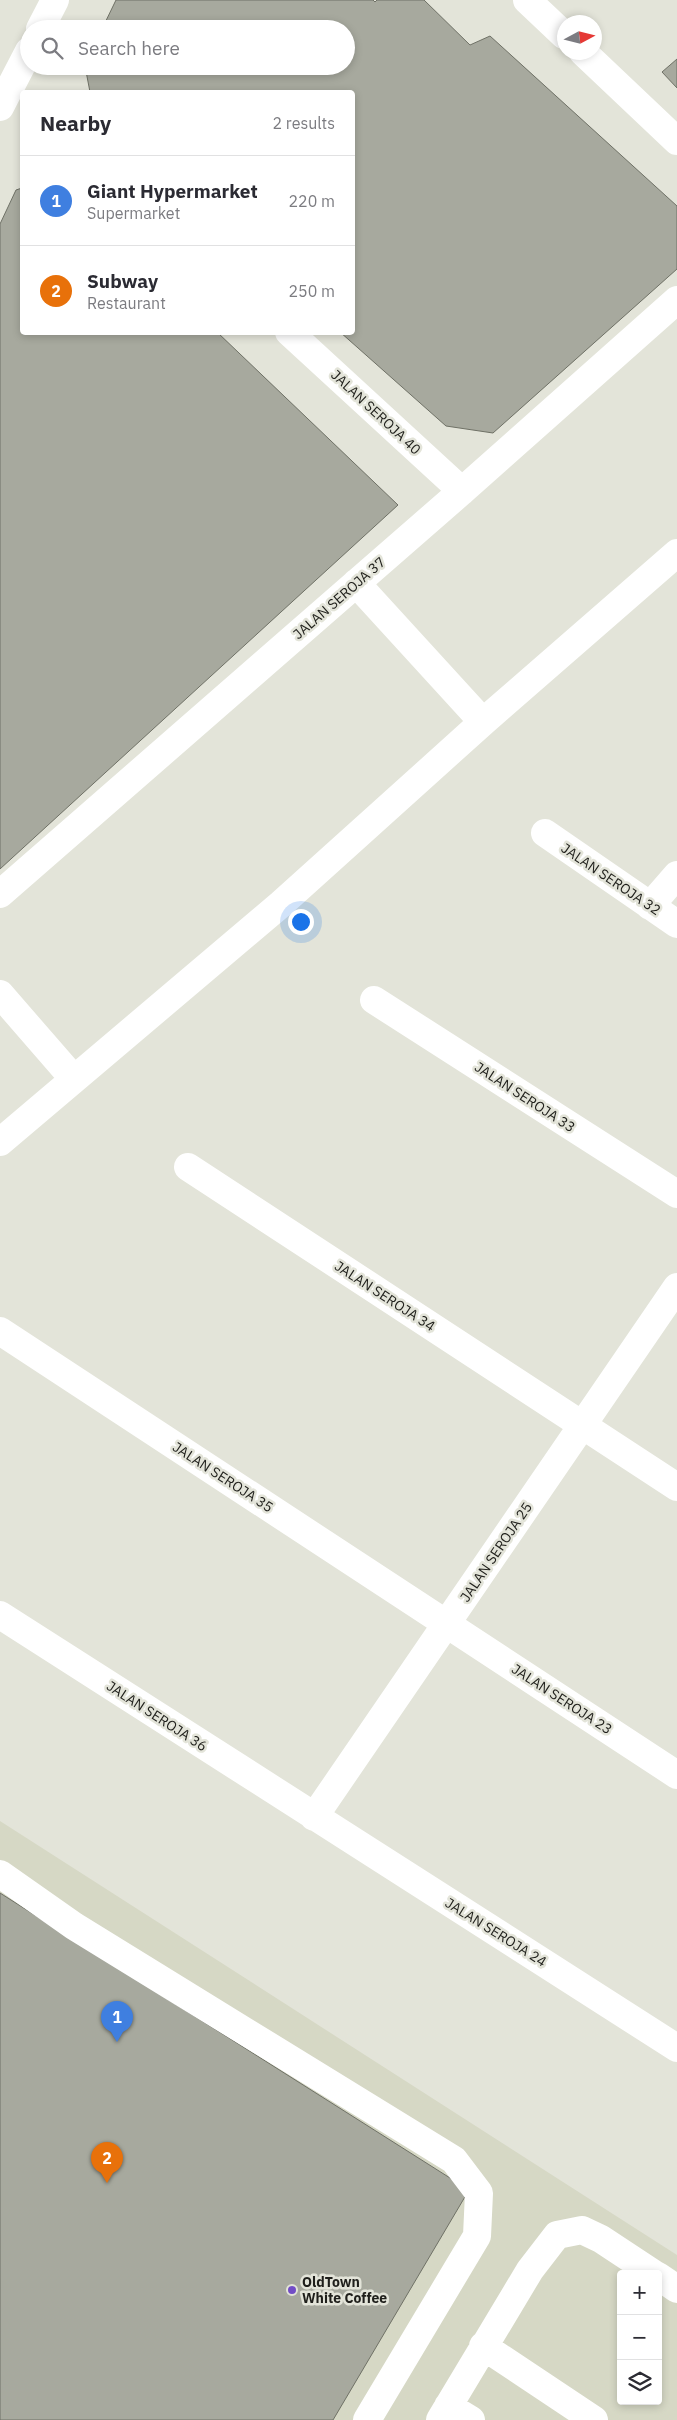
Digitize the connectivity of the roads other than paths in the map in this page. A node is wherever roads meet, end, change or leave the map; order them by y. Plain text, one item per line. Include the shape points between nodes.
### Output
1 (54, 0) edge
2 (527, 0) edge
3 (44, 20) edge
4 (557, 28) edge
5 (591, 60) edge
6 (21, 86) edge
7 (0, 107) edge
8 (677, 141) edge
9 (677, 300) edge
10 (292, 335) edge
11 (462, 491) junction
12 (677, 553) edge
13 (356, 583) junction
14 (483, 722) junction
15 (545, 834) dead end
16 (677, 875) edge
17 (0, 894) edge
18 (650, 906) junction
19 (677, 924) edge
20 (0, 994) edge
21 (374, 1000) dead end
22 (73, 1078) junction
23 (0, 1142) edge
24 (188, 1166) dead end
25 (677, 1194) edge
26 (677, 1287) edge
27 (0, 1331) edge
28 (583, 1426) junction
29 (677, 1487) edge
30 (0, 1615) edge
31 (447, 1624) junction
32 (677, 1775) edge
33 (314, 1817) junction
34 (0, 1874) edge
35 (677, 2048) edge
36 (648, 2270) edge
37 (662, 2279) edge
38 (677, 2289) edge
39 (483, 2346) junction
40 (444, 2413) edge
41 (366, 2420) edge
42 (471, 2420) edge
43 (594, 2420) edge

1 - 3 street
2 - 4 street
5 - 8 street
6 - 7 street
9 - 11 street, JALAN SEROJA 37
10 - 11 street, JALAN SEROJA 40
11 - 13 street, JALAN SEROJA 37
12 - 14 street
13 - 14 street
13 - 17 street, JALAN SEROJA 37
14 - 22 street via 281,904
15 - 18 street, JALAN SEROJA 32
16 - 18 street
18 - 19 street, JALAN SEROJA 32
20 - 22 street
21 - 25 street, JALAN SEROJA 33
22 - 23 street
24 - 28 street, JALAN SEROJA 34
26 - 28 street, JALAN SEROJA 25
27 - 31 street, JALAN SEROJA 35
28 - 29 street, JALAN SEROJA 34
28 - 31 street, JALAN SEROJA 25
30 - 33 street, JALAN SEROJA 36
31 - 32 street, JALAN SEROJA 23
31 - 33 street, JALAN SEROJA 25
33 - 35 street, JALAN SEROJA 24
34 - 41 street via 74,1926 454,2160 479,2193 477,2236
36 - 39 street via 602,2239 582,2230 557,2236 530,2270
37 - 38 street
39 - 40 street
39 - 43 street
40 - 42 street

